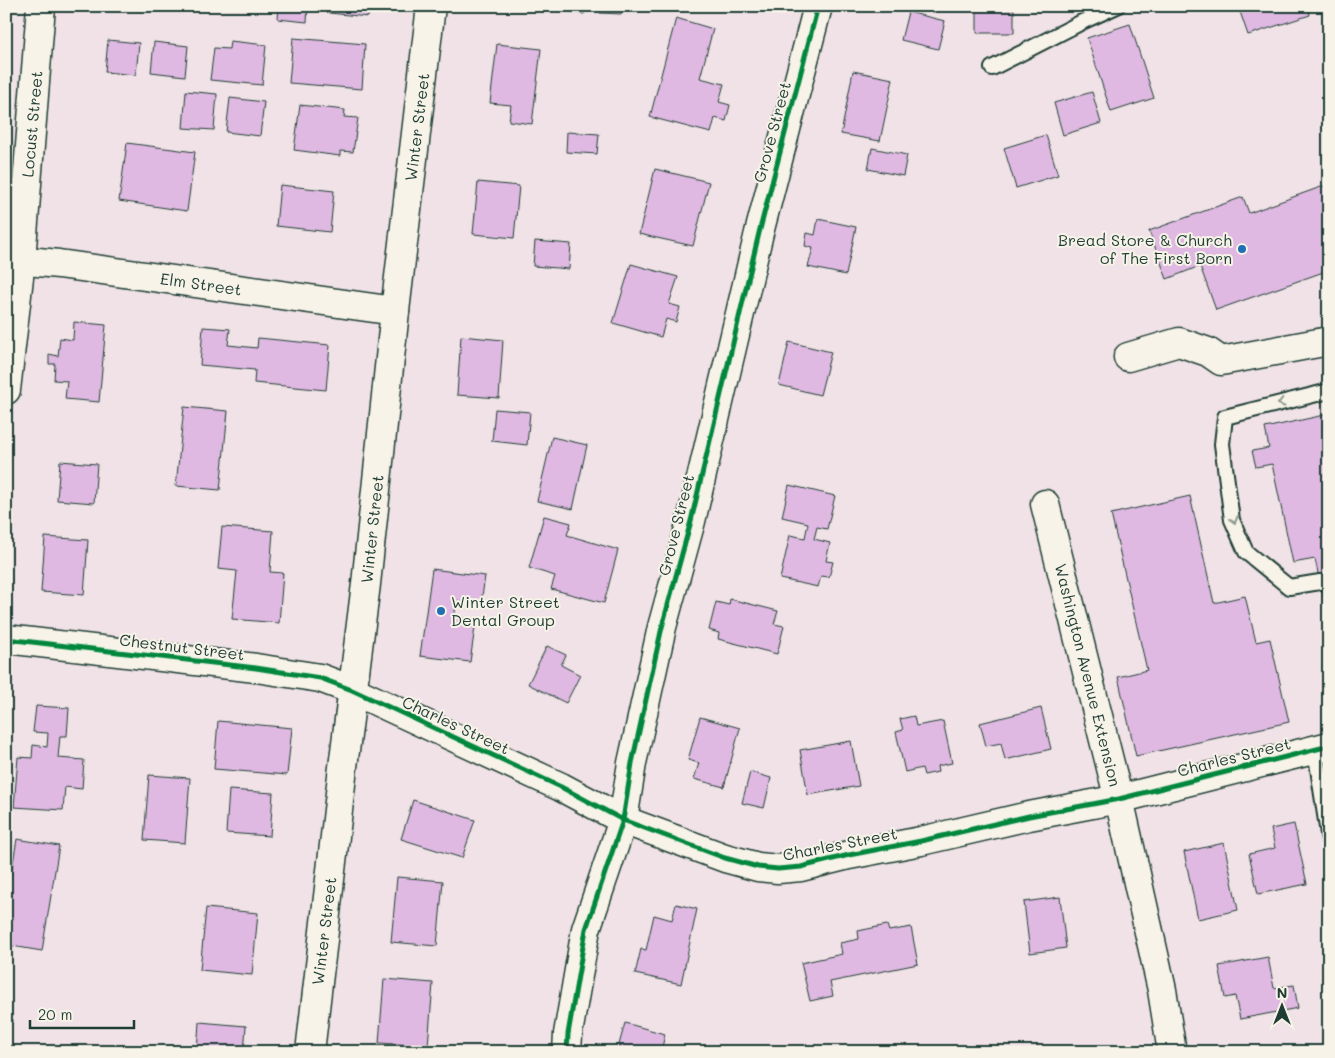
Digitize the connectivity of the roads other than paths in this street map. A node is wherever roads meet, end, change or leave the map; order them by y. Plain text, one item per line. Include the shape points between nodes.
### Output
1 (42, 6) edge
2 (431, 6) edge
3 (818, 6) edge
4 (1117, 6) edge
5 (992, 68) dead end
6 (14, 259) edge
7 (395, 311) junction
8 (1329, 341) edge
9 (1128, 357) dead end
10 (6, 390) edge
11 (1329, 391) edge
12 (1045, 504) dead end
13 (1320, 582) dead end
14 (6, 639) edge
15 (352, 690) junction
16 (1322, 748) edge
17 (1119, 799) junction
18 (1326, 808) edge
19 (623, 820) junction
20 (1329, 841) edge
21 (310, 1052) edge
22 (567, 1052) edge
23 (1172, 1052) edge

1 - 6 street, Locust Street
2 - 7 street, Winter Street
3 - 19 street, Grove Street via 662,627
4 - 5 lane
6 - 7 street, Elm Street
6 - 10 street, Locust Street
7 - 15 street, Winter Street
8 - 9 street via 1221,361 1208,352 1179,342
11 -> 13 lane via 1225,417 1222,444 1232,520 1246,552 1289,587
12 - 17 street, Washington Avenue Extension
14 - 15 street, Chestnut Street via 256,668 320,678
15 - 19 street, Charles Street via 561,787
15 - 21 street, Winter Street
16 - 17 street, Charles Street
16 - 18 lane
17 - 19 street, Charles Street via 802,867 778,869 725,858
17 - 23 street, Washington Avenue Extension via 1162,990
18 - 20 lane
19 - 22 street, Grove Street via 586,929

